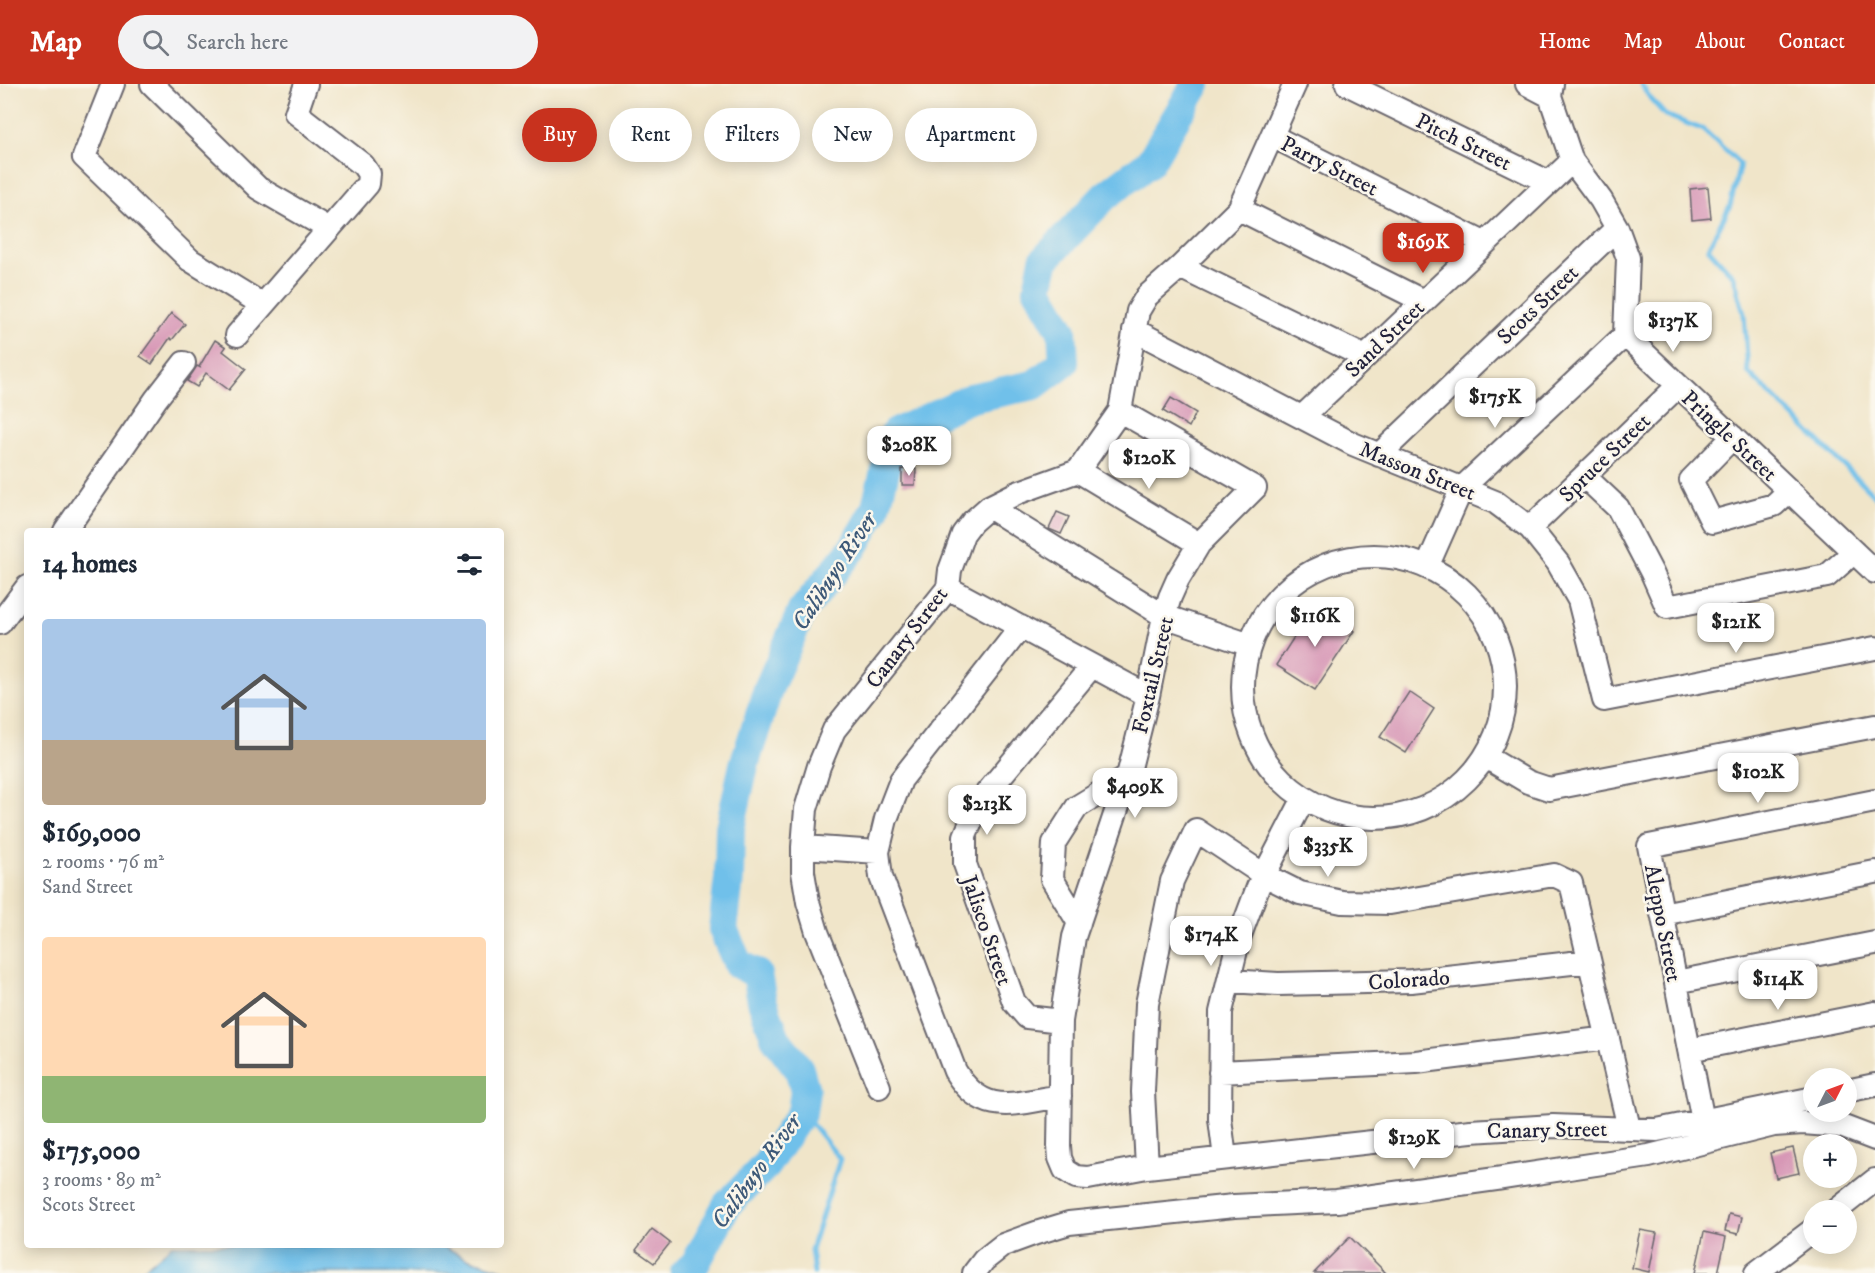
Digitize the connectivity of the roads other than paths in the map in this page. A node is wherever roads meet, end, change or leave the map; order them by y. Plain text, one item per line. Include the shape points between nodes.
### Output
1 (113, 84) edge
2 (152, 84) edge
3 (1295, 84) edge
4 (1347, 84) edge
5 (1527, 84) edge
6 (299, 88) edge
7 (1551, 90) edge
8 (1272, 136) junction
9 (1572, 160) junction
10 (1548, 182) junction
11 (1239, 208) junction
12 (1617, 228) junction
13 (329, 229) junction
14 (1484, 243) junction
15 (1180, 267) junction
16 (1423, 301) junction
17 (263, 305) junction
18 (1134, 330) junction
19 (237, 335) dead end
20 (1625, 335) junction
21 (1365, 357) junction
22 (184, 363) dead end
23 (1678, 386) junction
24 (1120, 411) junction
25 (1302, 417) junction
26 (1733, 437) junction
27 (1380, 455) junction
28 (1078, 471) junction
29 (1584, 476) junction
30 (1462, 488) junction
31 (1789, 490) junction
32 (989, 507) junction
33 (67, 528) edge
34 (1530, 528) junction
35 (1199, 544) junction
36 (1854, 552) junction
37 (1427, 567) junction
38 (1875, 572) edge
39 (948, 588) junction
40 (24, 591) edge
41 (1164, 616) junction
42 (0, 623) edge
43 (1021, 627) junction
44 (1250, 645) junction
45 (1875, 648) edge
46 (1092, 666) junction
47 (1148, 696) junction
48 (1875, 726) edge
49 (1486, 757) junction
50 (1128, 776) junction
51 (1305, 798) junction
52 (1875, 801) edge
53 (803, 847) junction
54 (878, 852) junction
55 (1875, 872) edge
56 (1264, 875) junction
57 (1662, 914) junction
58 (1079, 923) junction
59 (1875, 943) edge
60 (1589, 961) junction
61 (1229, 981) junction
62 (1676, 982) junction
63 (1875, 1012) edge
64 (1061, 1022) junction
65 (1608, 1038) junction
66 (1689, 1050) junction
67 (1220, 1072) junction
68 (1875, 1085) edge
69 (879, 1087) dead end
70 (1857, 1089) edge
71 (1060, 1096) junction
72 (1803, 1100) edge
73 (1702, 1121) junction
74 (1629, 1128) junction
75 (1875, 1139) edge
76 (1226, 1158) junction
77 (1147, 1167) junction
78 (1065, 1170) joint
79 (1875, 1180) edge
80 (1850, 1200) edge
81 (1803, 1237) edge
82 (974, 1273) edge
83 (1756, 1273) edge

1 - 17 street via 84,157 190,260
2 - 13 street via 258,188
3 - 8 street
4 - 10 street, Pitch Street
5 - 7 street
6 - 13 street via 296,113 363,165 369,174 368,184
7 - 9 street
8 - 11 street
8 - 14 street, Parry Street
9 - 10 street, Sand Street
9 - 12 street
10 - 14 street, Sand Street
11 - 15 street
11 - 16 street
12 - 20 street via 1628,258
12 - 27 street, Scots Street
13 - 17 street
14 - 16 street, Sand Street
15 - 18 street via 1148,296 1138,311
15 - 21 street
16 - 21 street, Sand Street
17 - 19 street
18 - 24 street
18 - 25 street, Masson Street
20 - 23 street, Pringle Street
20 - 30 street
21 - 25 street, Sand Street
22 - 33 street
23 - 26 street, Pringle Street
23 - 29 street, Spruce Street
24 - 28 street
24 - 35 street, Foxtail Street via 1255,488
25 - 27 street, Masson Street
26 - 31 street, Pringle Street
26 - 31 street via 1691,480 1712,522 1774,505
27 - 30 street, Masson Street
28 - 32 street, Canary Street
28 - 35 street
29 - 34 street, Spruce Street
29 - 36 street via 1618,508 1667,607 1827,576
30 - 34 street, Masson Street via 1496,502
30 - 37 street
31 - 36 street, Pringle Street
32 - 39 street, Canary Street via 963,534
32 - 41 street
34 - 45 street, Masson Street via 1558,563 1579,600 1604,700
35 - 41 street, Foxtail Street via 1178,579
36 - 38 street, Pringle Street
37 - 44 street via 1380,556 1356,557 1321,567 1284,592 1266,613
37 - 49 street via 1456,585 1479,609 1496,639 1504,671 1504,705 1498,732
39 - 43 street
39 - 53 street, Canary Street via 834,730 811,788
40 - 42 street
41 - 44 street
41 - 47 street, Foxtail Street
43 - 46 street
43 - 54 street via 901,780
44 - 51 street via 1243,685 1246,713 1255,740 1269,765
46 - 47 street
46 - 64 street, Jalisco Street via 980,801 965,836 965,864 1014,1002 1027,1017
47 - 50 street, Foxtail Street
48 - 49 street via 1549,789 1528,782
49 - 51 street via 1454,792 1426,808 1396,817 1364,818 1333,811
50 - 58 street, Foxtail Street
50 - 58 street via 1077,807 1054,843 1052,879
51 - 56 street
52 - 57 street, Aleppo Street via 1649,846
53 - 54 street
53 - 69 street, Canary Street via 803,872 816,932
54 - 71 street via 881,877 964,1086 978,1098 994,1104
55 - 57 street
56 - 60 street via 1300,893 1342,902 1389,903 1554,875 1571,883
56 - 61 street via 1239,938
56 - 77 street via 1197,830 1172,881 1147,1004 1143,1092
57 - 62 street, Aleppo Street
58 - 64 street, Foxtail Street
59 - 62 street
60 - 61 street, Colorado via 1411,981
60 - 65 street
61 - 67 street via 1221,1012
62 - 66 street, Aleppo Street
63 - 66 street
64 - 71 street, Foxtail Street
65 - 67 street via 1416,1062
65 - 74 street
66 - 73 street, Aleppo Street
67 - 76 street via 1220,1119
68 - 70 street
71 - 78 street, Foxtail Street via 1059,1146
72 - 73 street, Canary Street
73 - 74 street, Canary Street via 1657,1130
74 - 76 street, Canary Street via 1553,1126 1471,1131
75 - 82 street via 1841,1126 1774,1125 1650,1156 1337,1201 1234,1206 1069,1223 1004,1245
76 - 77 street, Canary Street
77 - 78 street, Canary Street via 1088,1178
79 - 80 street
81 - 83 street

